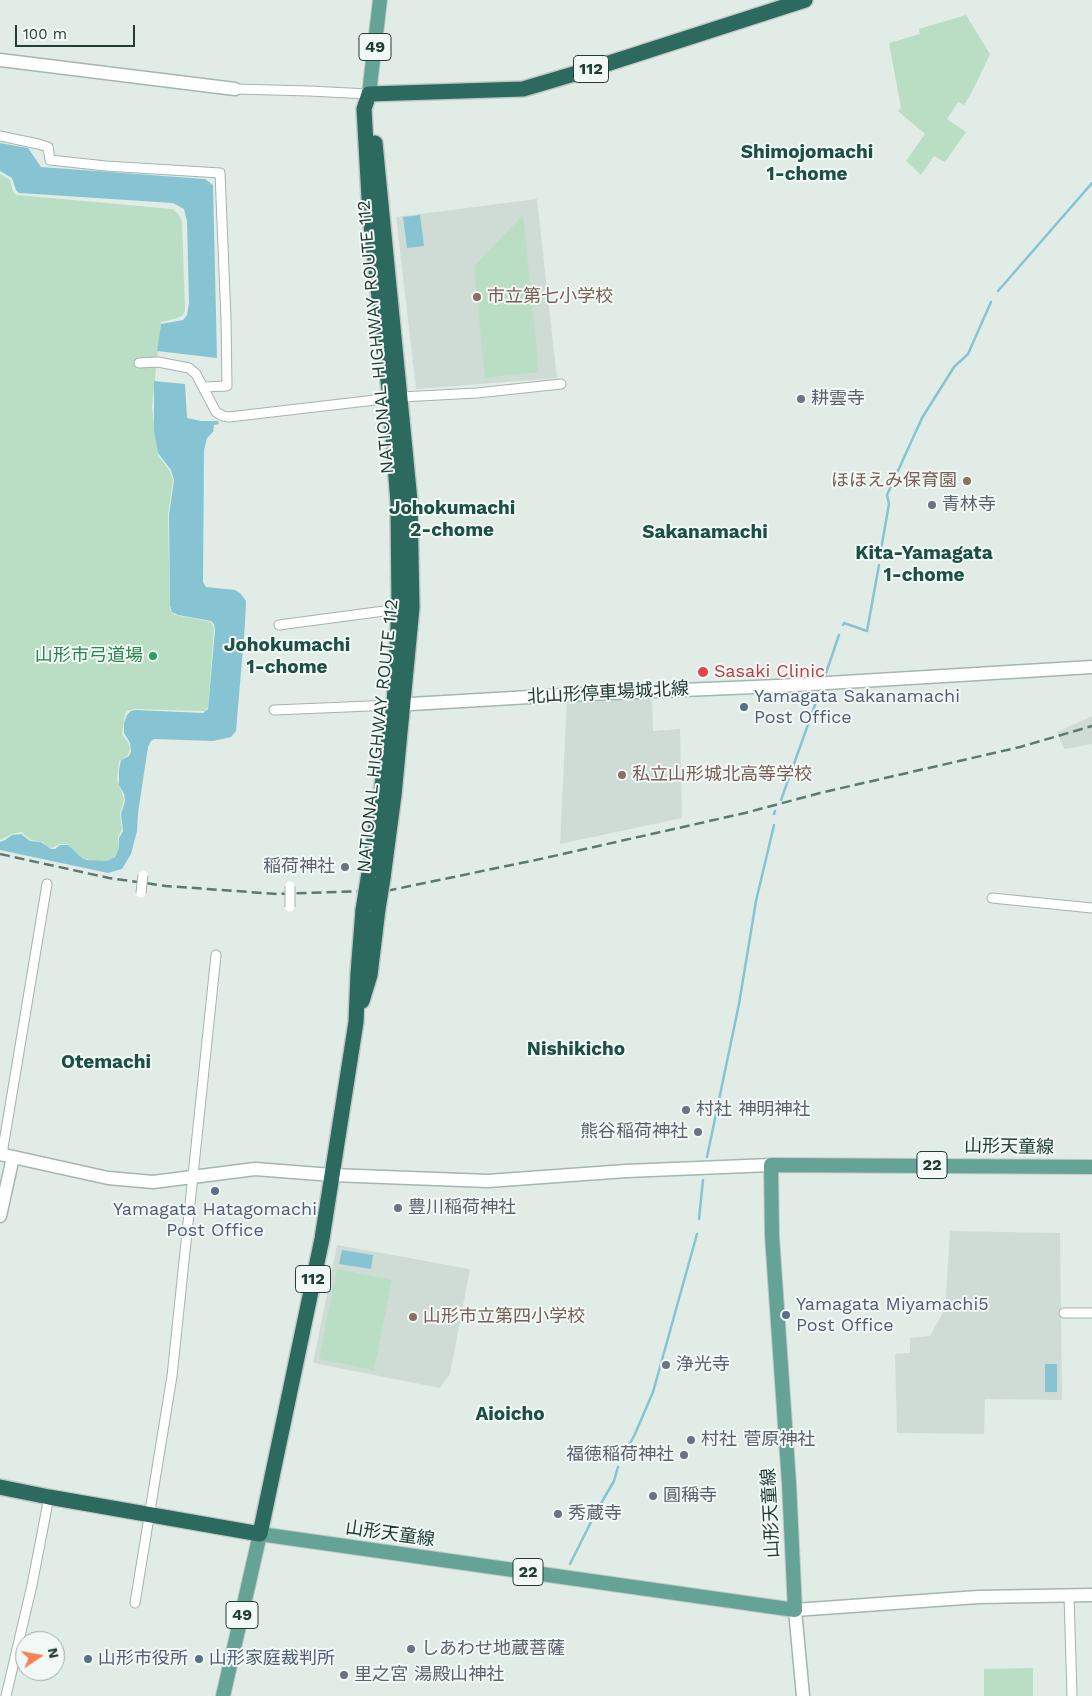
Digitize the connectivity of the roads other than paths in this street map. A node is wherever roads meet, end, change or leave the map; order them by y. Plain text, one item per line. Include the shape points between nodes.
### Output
1 (380, 0) edge
2 (805, 0) edge
3 (0, 60) edge
4 (234, 89) joint
5 (369, 94) junction
6 (0, 136) edge
7 (139, 363) dead end
8 (561, 384) dead end
9 (204, 387) junction
10 (395, 398) junction
11 (399, 609) junction
12 (279, 626) dead end
13 (1092, 668) edge
14 (399, 705) junction
15 (274, 710) dead end
16 (143, 875) dead end
17 (47, 884) dead end
18 (290, 886) dead end
19 (141, 894) dead end
20 (992, 898) dead end
21 (290, 907) dead end
22 (1092, 908) edge
23 (216, 955) dead end
24 (5, 1155) edge
25 (771, 1165) junction
26 (1092, 1168) edge
27 (332, 1175) junction
28 (193, 1177) junction
29 (0, 1216) edge
30 (1064, 1313) dead end
31 (1092, 1314) edge
32 (0, 1487) edge
33 (50, 1497) junction
34 (149, 1515) junction
35 (260, 1534) junction
36 (1069, 1595) junction
37 (1092, 1595) edge
38 (135, 1603) dead end
39 (795, 1610) junction
40 (6, 1696) edge
41 (223, 1696) edge
42 (803, 1696) edge
43 (1072, 1696) edge

1 - 5 main road, 49
2 - 5 highway, 112 via 523,88
3 - 4 street
4 - 5 street
5 - 10 highway, NATIONAL HIGHWAY ROUTE 112 / 112 via 364,109 370,215
6 - 9 street via 48,147 50,160 220,173 227,386
7 - 9 street via 158,362 189,368
8 - 10 street
9 - 10 street via 216,412 229,417
10 - 11 highway, NATIONAL HIGHWAY ROUTE 112 / 112
10 - 14 highway, NATIONAL HIGHWAY ROUTE 112 / 112 via 410,502 412,608
11 - 12 street
11 - 14 highway, NATIONAL HIGHWAY ROUTE 112 / 112
13 - 14 street, 北山形停車場城北線
14 - 15 street
14 - 27 highway, NATIONAL HIGHWAY ROUTE 112 / 112, bridge via 376,879 358,973 356,1022
16 - 19 street, bridge
17 - 24 street
18 - 21 street, bridge
20 - 22 street
23 - 28 street
24 - 28 street via 108,1178 153,1182
24 - 29 street
25 - 26 main road, 山形天童線 / 22
25 - 27 street via 488,1181
25 - 39 main road, 山形天童線 via 772,1236
27 - 28 street via 255,1168
27 - 35 highway, NATIONAL HIGHWAY ROUTE 112 / 112 via 322,1239
28 - 34 street via 173,1368
30 - 31 street
32 - 33 highway
33 - 34 highway
33 - 40 street
34 - 35 highway
34 - 38 street
35 - 39 main road, 山形天童線 / 22
35 - 41 main road, 49
36 - 37 street
36 - 39 street via 978,1597
36 - 43 street
39 - 42 street

